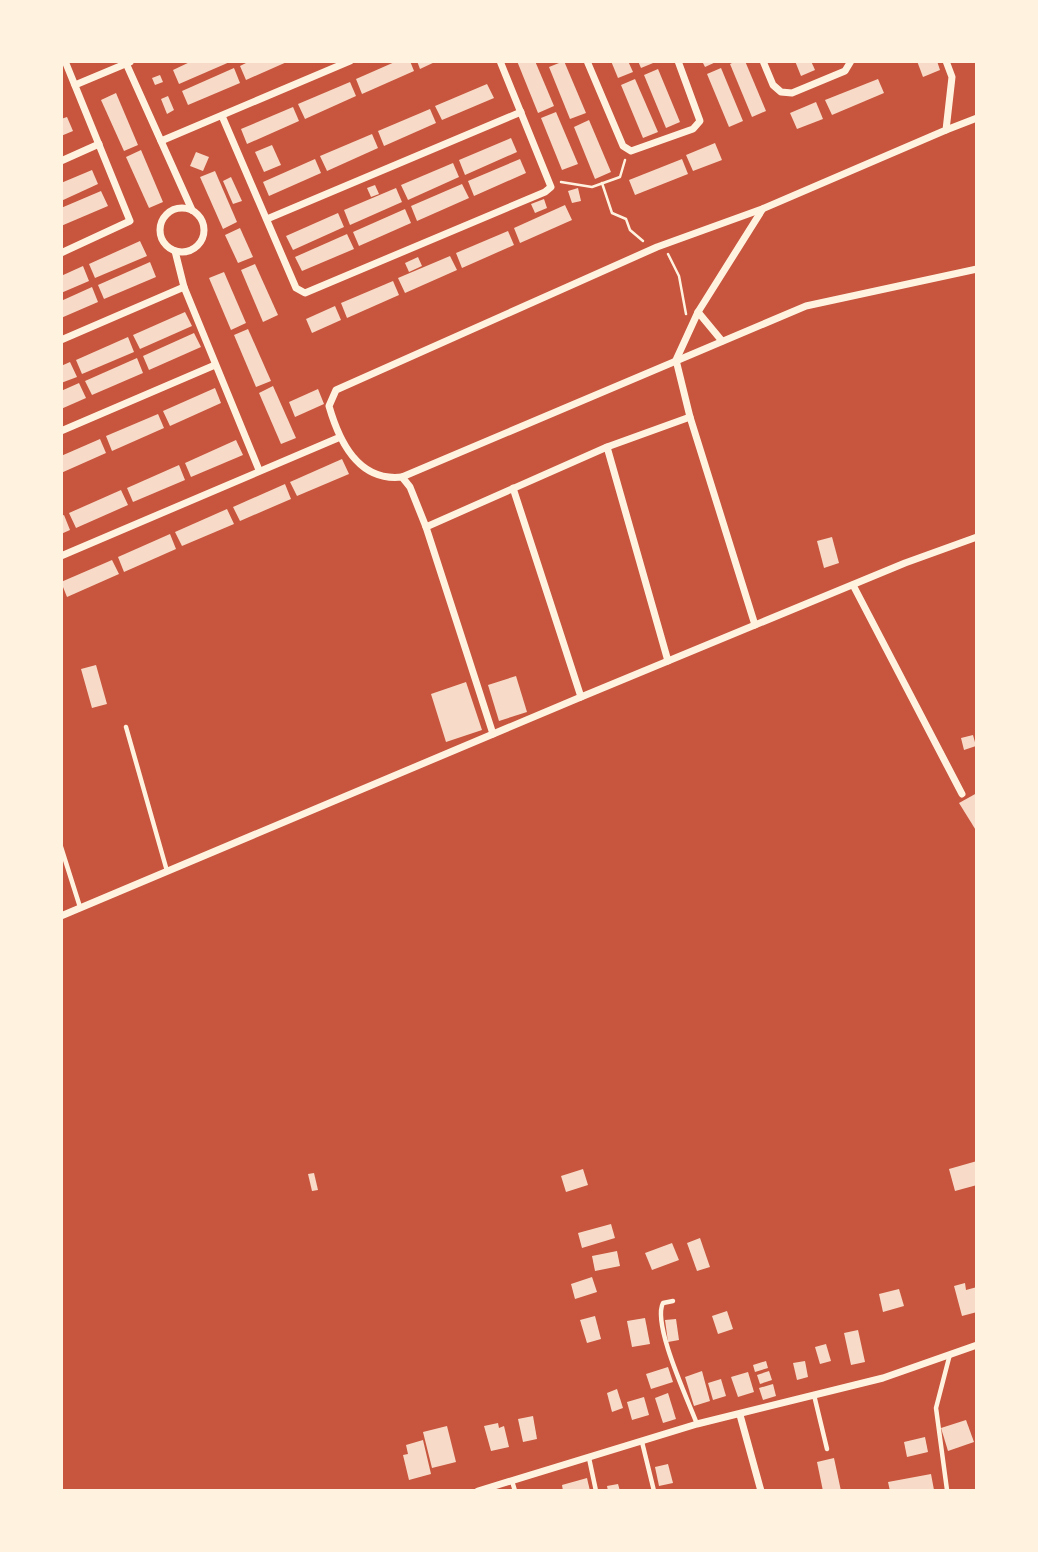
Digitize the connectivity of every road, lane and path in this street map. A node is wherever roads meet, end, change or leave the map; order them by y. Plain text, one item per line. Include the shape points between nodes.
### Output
1 (65, 61) edge
2 (350, 61) edge
3 (499, 61) edge
4 (587, 61) edge
5 (678, 61) edge
6 (763, 61) edge
7 (946, 61) edge
8 (127, 62) edge
9 (851, 62) edge
10 (75, 85) junction
11 (520, 112) junction
12 (222, 116) junction
13 (977, 118) edge
14 (946, 130) junction
15 (160, 141) junction
16 (99, 145) junction
17 (628, 150) junction
18 (61, 161) edge
19 (550, 181) junction
20 (762, 209) junction
21 (192, 210) junction
22 (267, 219) junction
23 (175, 251) junction
24 (61, 253) edge
25 (977, 269) edge
26 (184, 287) junction
27 (698, 312) junction
28 (61, 340) edge
29 (722, 341) junction
30 (676, 360) junction
31 (215, 365) junction
32 (690, 417) junction
33 (61, 431) edge
34 (338, 438) junction
35 (607, 447) junction
36 (259, 470) junction
37 (402, 477) junction
38 (513, 488) junction
39 (426, 527) junction
40 (977, 537) edge
41 (61, 556) edge
42 (853, 585) junction
43 (755, 625) junction
44 (668, 661) junction
45 (581, 697) junction
46 (126, 727) dead end
47 (493, 734) junction
48 (962, 794) dead end
49 (61, 847) edge
50 (167, 872) junction
51 (80, 908) junction
52 (61, 916) edge
53 (673, 1301) dead end
54 (977, 1345) edge
55 (951, 1353) junction
56 (813, 1394) junction
57 (740, 1415) junction
58 (697, 1424) junction
59 (642, 1441) junction
60 (827, 1449) dead end
61 (589, 1457) junction
62 (512, 1480) junction
63 (947, 1490) edge
64 (478, 1491) edge
65 (515, 1491) edge
66 (596, 1491) edge
67 (654, 1491) edge
68 (761, 1491) edge

1 - 10 street
2 - 12 street
3 - 11 street
4 - 17 street
5 - 17 street via 700,121 692,129
6 - 9 street via 773,85 792,93 845,71
7 - 14 street via 952,77
8 - 10 street
8 - 15 street
10 - 16 street
11 - 19 street
11 - 22 street
12 - 15 street
12 - 22 street
13 - 14 street
14 - 20 street
15 - 21 street
16 - 18 street
16 - 24 street via 130,223
17 - 19 path via 620,177 592,187
19 - 22 street via 545,192 305,293 296,288
20 - 27 street
20 - 34 street via 657,247 336,390 329,406
21 - 23 street via 202,220 204,234 190,251
21 - 23 street via 177,208 161,222 160,237
23 - 26 street
25 - 29 street via 806,306
26 - 28 street
26 - 31 street
27 - 29 street
27 - 30 street
29 - 30 street
30 - 32 street
30 - 37 street
31 - 33 street
31 - 36 street
32 - 35 street
32 - 43 street
34 - 36 street
34 - 37 street via 370,474
35 - 38 street
35 - 44 street
36 - 41 street
37 - 39 street
38 - 39 street
38 - 45 street
39 - 47 street
40 - 42 street
42 - 43 street
42 - 48 street
43 - 44 street
44 - 45 street
45 - 47 street
46 - 50 lane
47 - 50 street
49 - 51 lane
50 - 51 street
51 - 52 street
53 - 58 lane via 663,1303 659,1310
54 - 55 street
55 - 56 street via 883,1378
55 - 63 lane via 936,1408
56 - 57 street
56 - 60 lane
57 - 58 street
57 - 68 street
58 - 59 street
59 - 61 street
59 - 67 lane
61 - 62 street
61 - 66 lane
62 - 64 street
62 - 65 lane

